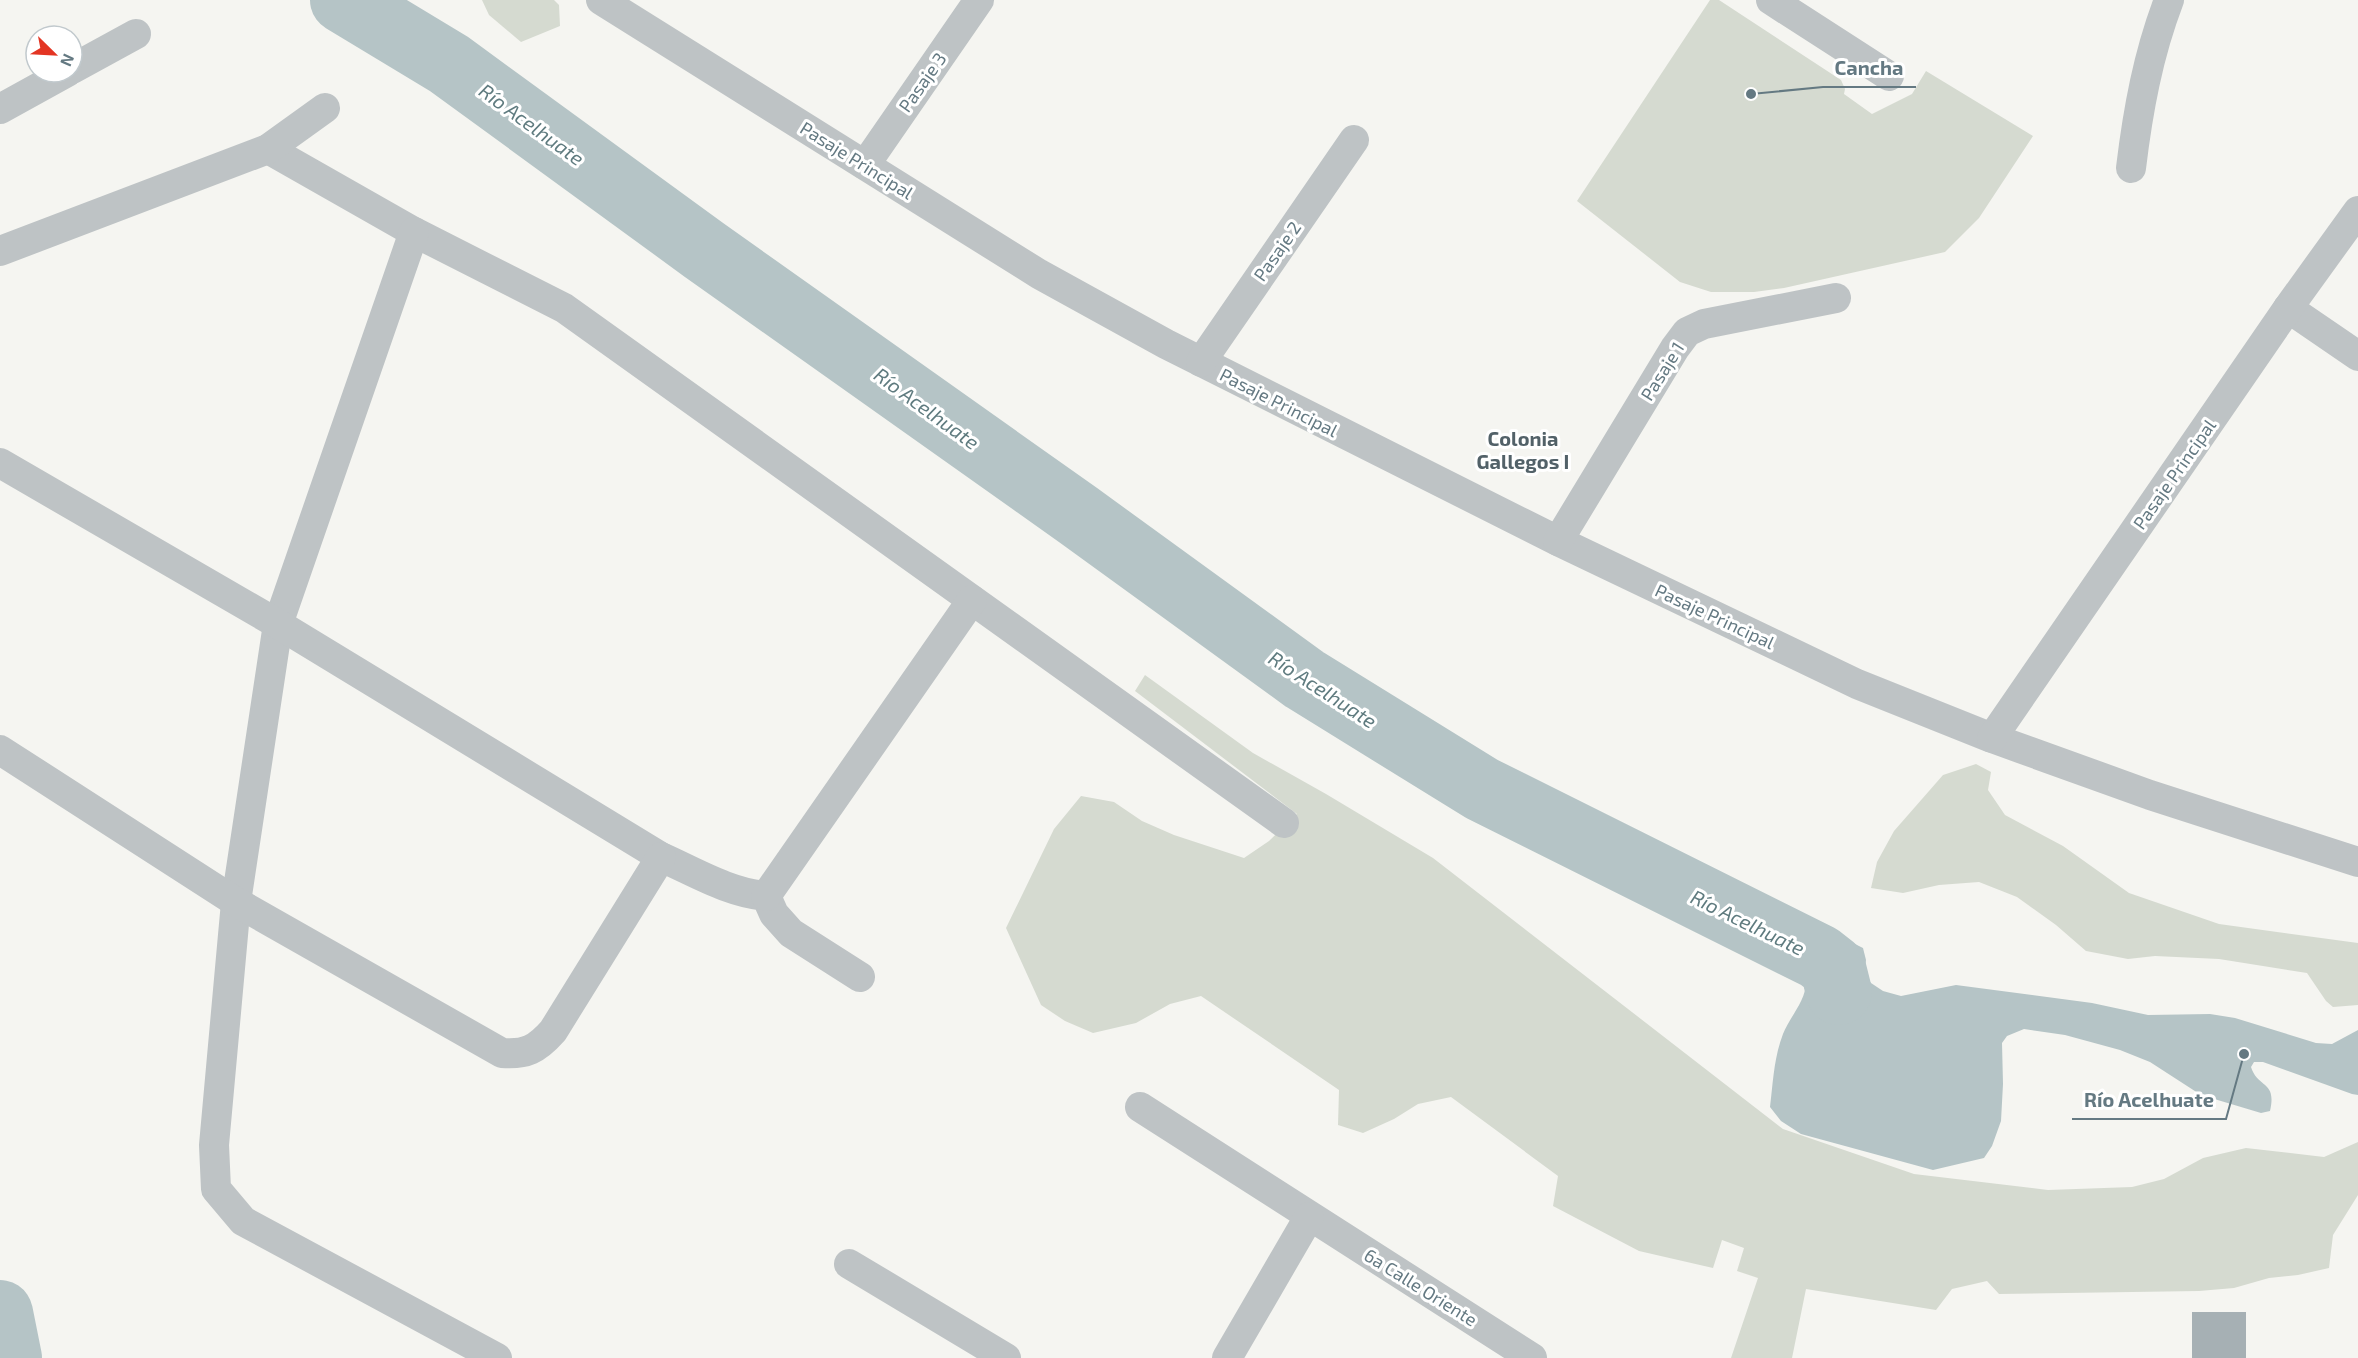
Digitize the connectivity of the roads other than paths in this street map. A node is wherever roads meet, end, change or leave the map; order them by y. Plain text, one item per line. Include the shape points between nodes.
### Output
1 (600, 0) edge
2 (979, 0) edge
3 (1771, 0) edge
4 (2169, 0) edge
5 (136, 34) dead end
6 (84, 62) edge
7 (1888, 76) dead end
8 (45, 84) edge
9 (325, 108) dead end
10 (0, 109) edge
11 (1354, 140) dead end
12 (268, 149) junction
13 (865, 165) junction
14 (2131, 168) dead end
15 (2358, 211) edge
16 (414, 232) junction
17 (0, 251) edge
18 (1836, 298) dead end
19 (2288, 308) junction
20 (2358, 356) edge
21 (1201, 362) junction
22 (0, 463) edge
23 (1558, 541) junction
24 (972, 600) junction
25 (278, 624) junction
26 (1992, 738) junction
27 (0, 750) edge
28 (1284, 823) dead end
29 (661, 857) junction
30 (2358, 862) edge
31 (766, 896) junction
32 (236, 902) junction
33 (860, 977) dead end
34 (1140, 1107) dead end
35 (1309, 1217) junction
36 (849, 1264) dead end
37 (497, 1358) edge
38 (1006, 1358) edge
39 (1227, 1358) edge
40 (1532, 1358) edge

1 - 13 street, Pasaje Principal
2 - 13 street, Pasaje 3
3 - 7 street
4 - 14 street via 2156,32 2139,105
5 - 6 street
8 - 10 street
9 - 12 street
11 - 21 street, Pasaje 2
12 - 16 street
12 - 17 street
13 - 21 street, Pasaje Principal via 1039,274
15 - 19 street, Pasaje Principal
16 - 24 street via 564,308
16 - 25 street
18 - 23 street, Pasaje 1 via 1704,324 1687,332
19 - 20 street
19 - 26 street, Pasaje Principal
21 - 23 street, Pasaje Principal
22 - 25 street
23 - 26 street, Pasaje Principal via 1857,684
24 - 28 street
24 - 31 street
25 - 29 street
25 - 32 street
26 - 30 street, Pasaje Principal via 2150,795
27 - 32 street
29 - 31 street via 728,887
29 - 32 street via 553,1031 541,1045 524,1053 502,1053 483,1044
31 - 33 street via 774,914 791,933
32 - 37 street via 214,1145 216,1189 243,1221
34 - 35 street, 6a Calle Oriente
35 - 39 street
35 - 40 street, 6a Calle Oriente
36 - 38 street

